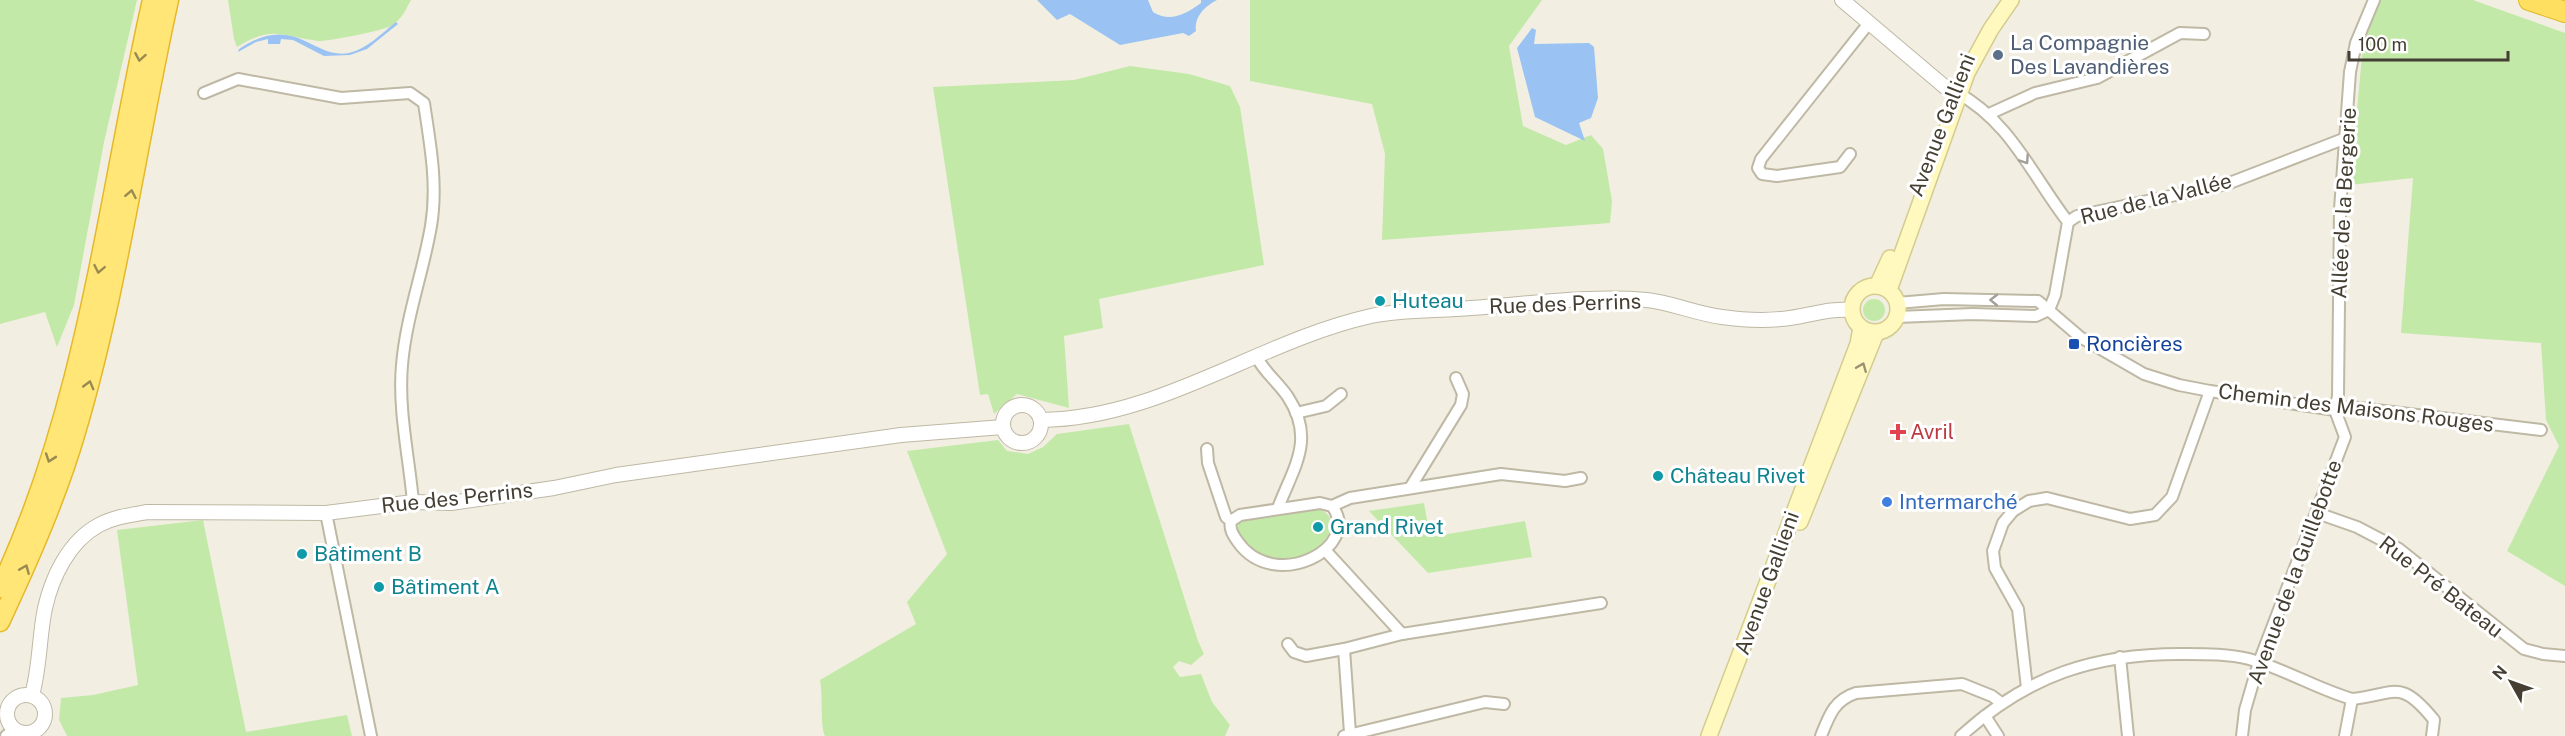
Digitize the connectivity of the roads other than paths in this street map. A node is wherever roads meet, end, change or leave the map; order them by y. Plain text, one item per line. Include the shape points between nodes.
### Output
1 (152, 0) edge
2 (169, 0) edge
3 (1842, 0) edge
4 (2001, 0) edge
5 (2011, 0) edge
6 (2374, 0) edge
7 (2529, 0) edge
8 (2565, 12) edge
9 (1869, 23) junction
10 (2204, 34) dead end
11 (1956, 92) junction
12 (204, 93) dead end
13 (1989, 114) junction
14 (2346, 138) junction
15 (1850, 154) dead end
16 (2068, 222) junction
17 (1890, 299) junction
18 (1852, 310) junction
19 (2049, 310) junction
20 (1861, 328) junction
21 (1876, 333) junction
22 (1257, 356) junction
23 (1456, 378) dead end
24 (2210, 391) junction
25 (1341, 394) dead end
26 (2335, 410) junction
27 (1296, 413) junction
28 (1041, 420) junction
29 (1003, 427) junction
30 (2541, 430) dead end
31 (1207, 448) dead end
32 (1581, 478) dead end
33 (1410, 488) junction
34 (413, 502) junction
35 (1332, 506) junction
36 (1278, 508) junction
37 (326, 513) junction
38 (2317, 513) junction
39 (1231, 521) junction
40 (1325, 550) junction
41 (0, 588) edge
42 (1600, 603) dead end
43 (0, 622) edge
44 (1402, 634) junction
45 (1288, 644) dead end
46 (1344, 650) junction
47 (2565, 656) edge
48 (2120, 657) junction
49 (2259, 662) junction
50 (2027, 688) junction
51 (33, 695) junction
52 (2352, 699) junction
53 (2000, 702) junction
54 (4, 703) edge
55 (1504, 704) dead end
56 (1985, 716) junction
57 (10, 733) edge
58 (38, 733) edge
59 (1347, 735) edge
60 (371, 736) edge
61 (1709, 736) edge
62 (1717, 736) edge
63 (1821, 736) edge
64 (1960, 736) edge
65 (1998, 736) edge
66 (2128, 736) edge
67 (2242, 736) edge
68 (2345, 736) edge
69 (2432, 736) edge

1 -> 41 highway via 82,348 49,461
43 -> 2 highway via 47,516 86,397 111,293
3 - 9 street
4 - 11 main road, Avenue Gallieni via 1968,53
5 - 11 main road, Avenue Gallieni
6 - 14 street, Allée de la Bergerie via 2356,44 2350,72
7 - 8 highway
9 - 11 street
9 - 15 street via 1761,159 1758,168 1761,174 1778,176 1840,168
10 - 13 street via 2180,33 2097,78 2034,93
11 - 13 street
11 - 17 main road, Avenue Gallieni via 1885,273
12 - 34 street via 238,79 341,98 410,93 424,103 434,165 431,226 406,332 402,368
13 -> 16 street via 2002,126
14 - 16 street, Rue de la Vallée via 2227,184 2077,216
14 - 26 street, Allée de la Bergerie via 2340,209
16 - 19 street
17 - 18 main road via 1862,290
17 - 19 street via 1983,314 2036,316
19 -> 17 street, Chemin des Maisons Rouges via 2038,301
17 - 21 main road via 1888,329
18 - 20 main road
18 - 22 street, Rue des Perrins via 1833,308 1788,318 1721,317 1647,300 1603,299 1374,315 1332,326
19 - 24 street, Chemin des Maisons Rouges via 2080,337 2144,374
20 - 21 main road
20 - 61 main road, Avenue Gallieni
62 -> 21 main road, Avenue Gallieni
22 - 27 street
22 - 28 street, Rue des Perrins via 1131,406 1065,420
23 - 33 street via 1461,405
24 - 26 street, Chemin des Maisons Rouges
24 - 50 street via 2172,497 2155,515 2130,519 2047,498 2029,501 2002,523 1993,551 1995,568 2019,609
25 - 27 street via 1326,406
26 - 30 street, Chemin des Maisons Rouges via 2351,407
26 - 38 street, Avenue de la Guillebotte via 2345,437
27 - 36 street via 1298,462
28 - 29 street via 1034,409 1015,406 1005,414
28 - 29 street via 1036,437 1026,443 1014,441
29 - 34 street, Rue des Perrins via 901,435 616,475 451,503
31 - 39 street via 1208,464 1226,517
32 - 33 street via 1552,480 1512,473
33 - 35 street via 1350,498
34 - 37 street, Rue des Perrins
35 - 36 street via 1320,503
35 - 40 street via 1338,514 1338,528
36 - 39 street via 1236,516
37 - 51 street, Rue des Perrins via 147,512 118,517 97,526 75,544 53,583 45,609
37 - 60 street
38 - 47 street, Rue Pré Bateau via 2399,549 2524,649
38 - 49 street, Avenue de la Guillebotte
39 - 40 street via 1241,546 1264,562 1292,566
40 - 44 street
42 - 44 street
44 - 46 street
45 - 46 street via 1294,652 1306,656
46 - 59 street
48 - 49 street via 2214,654
48 - 50 street via 2077,666
48 - 66 street
49 - 52 street
49 - 67 street, Avenue de la Guillebotte
50 - 53 street
51 - 54 street via 21,694
51 - 58 street via 45,708
52 - 68 street
52 - 69 street via 2400,691 2421,704 2434,720
53 - 56 street
53 - 63 street via 1962,684 1857,693 1841,699 1831,710
54 - 57 street
55 - 59 street via 1485,702
56 - 64 street
56 - 65 street
57 - 58 street

